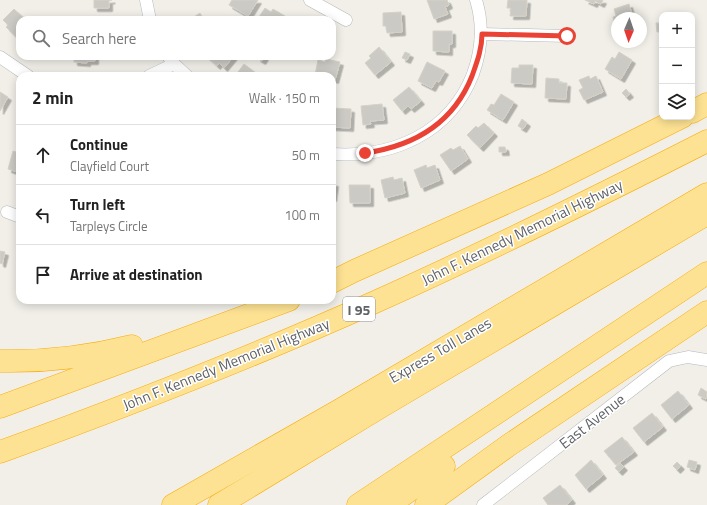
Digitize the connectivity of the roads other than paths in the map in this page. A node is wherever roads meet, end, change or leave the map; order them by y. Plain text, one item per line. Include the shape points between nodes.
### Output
1 (146, 0) edge
2 (310, 0) edge
3 (476, 0) edge
4 (149, 16) edge
5 (346, 20) dead end
6 (482, 34) junction
7 (567, 36) dead end
8 (0, 57) edge
9 (171, 60) edge
10 (22, 72) edge
11 (154, 72) edge
12 (183, 72) edge
13 (707, 104) edge
14 (695, 110) edge
15 (676, 120) edge
16 (707, 141) edge
17 (336, 154) edge
18 (707, 194) edge
19 (7, 212) dead end
20 (707, 214) edge
21 (16, 215) edge
22 (354, 271) junction
23 (336, 274) edge
24 (707, 274) edge
25 (336, 280) edge
26 (253, 304) edge
27 (278, 304) edge
28 (707, 312) edge
29 (707, 360) edge
30 (0, 361) edge
31 (548, 380) junction
32 (0, 407) edge
33 (0, 452) edge
34 (173, 505) edge
35 (219, 505) edge
36 (358, 505) edge
37 (389, 505) edge
38 (426, 505) edge
39 (483, 505) edge

1 - 4 street
2 - 5 street
3 - 6 street
6 - 7 street
6 - 17 street via 479,56 468,86 442,122 414,139 384,150
8 - 10 street
9 - 11 street
9 - 12 street
13 - 14 highway
15 - 22 highway via 548,184
16 - 33 highway, John F. Kennedy Memorial Highway / I 95 via 501,244 342,317 194,379
18 - 34 highway, Express Toll Lanes
19 - 21 street
20 - 35 highway, Express Toll Lanes
22 - 23 highway
22 - 25 highway
24 - 31 highway
26 - 30 highway via 163,337 101,354 60,360
27 - 32 highway
28 - 38 highway via 509,445
29 - 39 street, East Avenue via 688,357 669,361
31 - 36 highway
31 - 37 highway via 510,416

